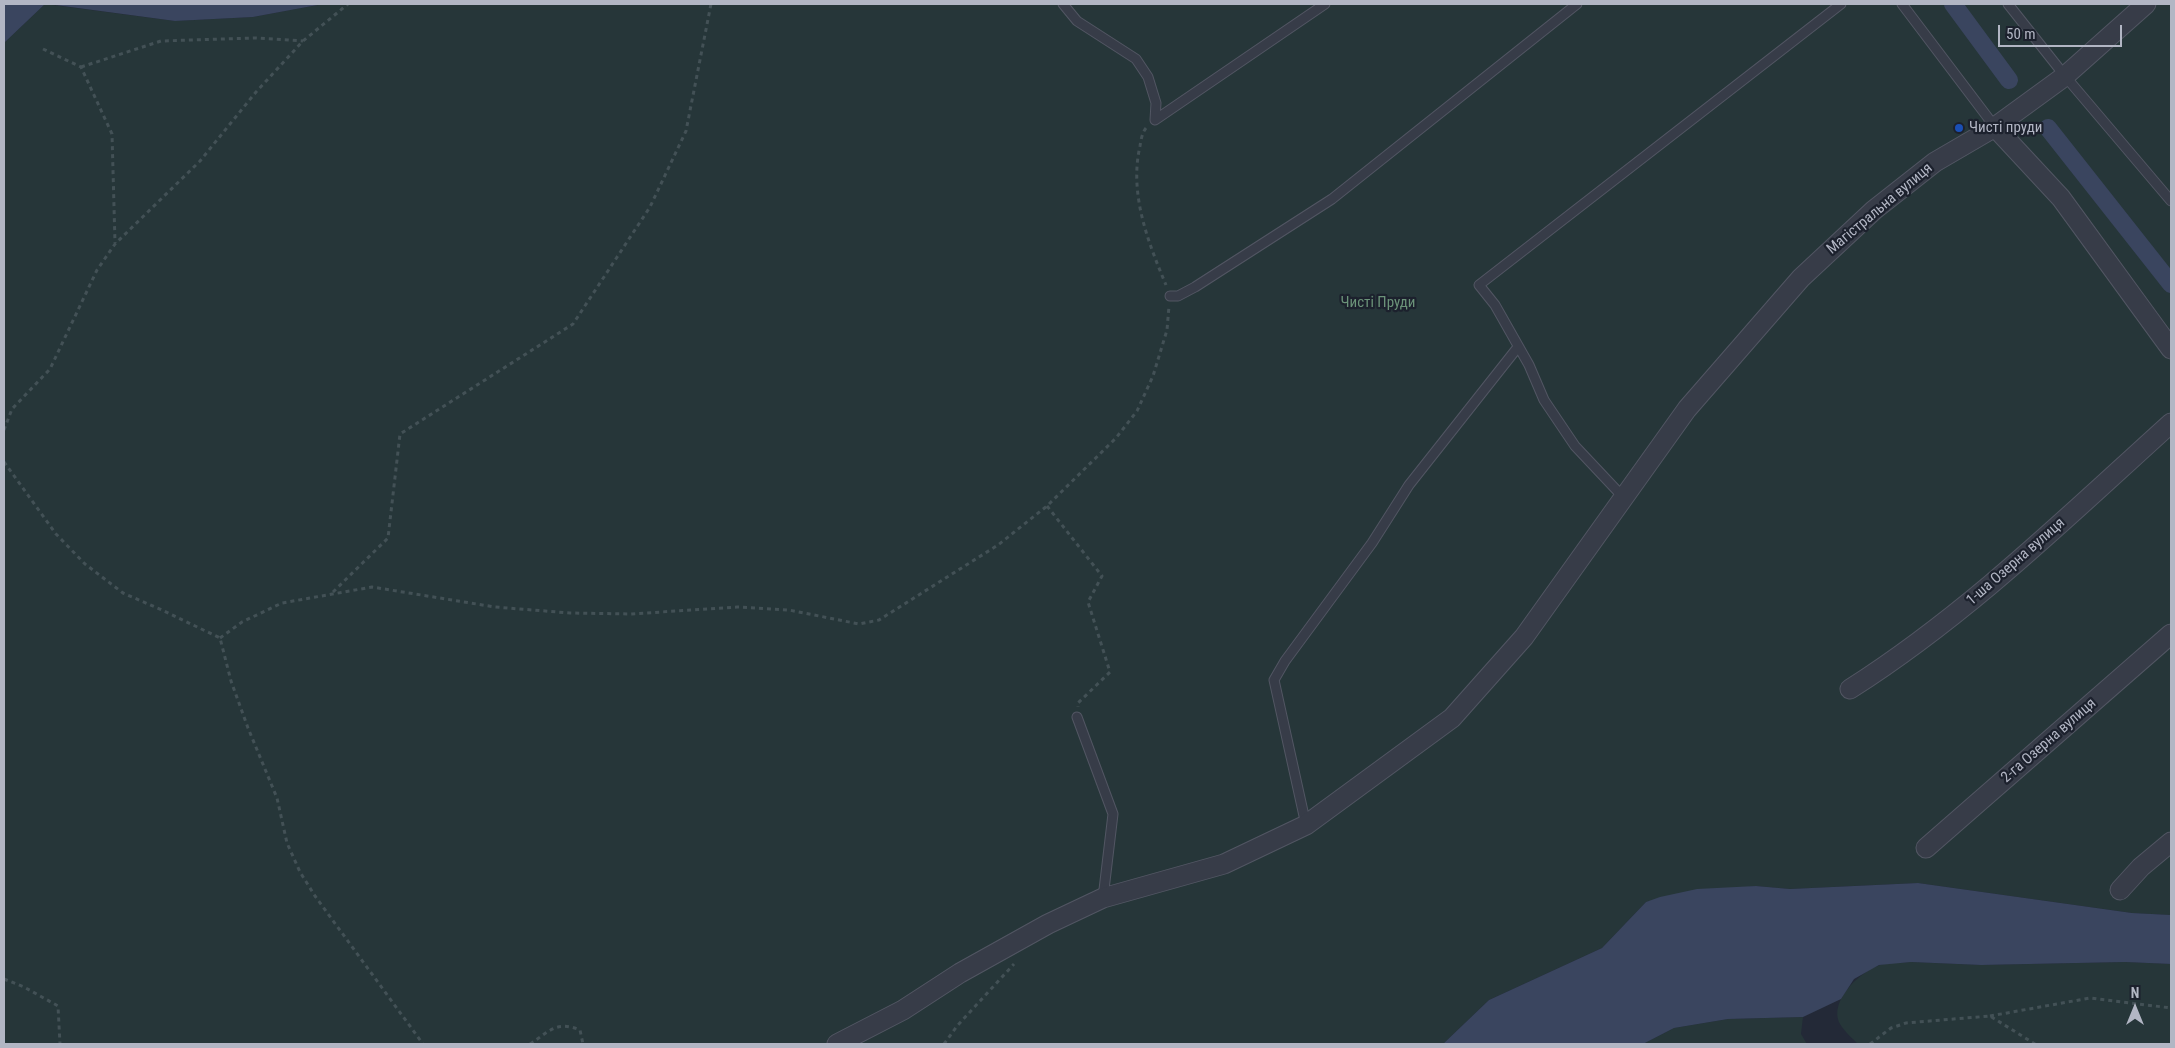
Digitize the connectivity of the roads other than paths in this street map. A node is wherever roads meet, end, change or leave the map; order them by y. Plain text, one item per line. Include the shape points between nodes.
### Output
1 (1325, 4) edge
2 (1577, 4) edge
3 (1841, 4) edge
4 (1902, 4) edge
5 (2008, 4) edge
6 (2146, 4) edge
7 (1067, 5) edge
8 (2065, 76) junction
9 (1995, 127) junction
10 (2171, 198) edge
11 (1170, 296) road end
12 (1518, 347) junction
13 (2171, 349) edge
14 (2171, 423) edge
15 (1625, 498) junction
16 (2171, 634) edge
17 (1850, 689) dead end
18 (1077, 717) road end
19 (1306, 824) junction
20 (2171, 842) edge
21 (1926, 848) dead end
22 (2120, 890) dead end
23 (1103, 898) junction
24 (837, 1044) edge

1 - 7 lane via 1155,120 1156,103 1148,77 1136,59 1077,21
2 - 11 lane via 1332,199 1195,286 1178,296
3 - 12 lane via 1479,285 1495,305
4 - 9 lane
5 - 8 lane
6 - 8 street, Магістральна вулиця
8 - 9 street, Магістральна вулиця
8 - 10 lane
9 - 13 street via 2061,198
9 - 15 street, Магістральна вулиця via 1935,162 1874,210 1802,278 1687,409
12 - 15 lane via 1544,400 1575,446
12 - 19 lane via 1409,486 1274,680
14 - 17 street, 1-ша Озерна вулиця via 1990,588
15 - 19 street, Магістральна вулиця via 1524,637 1452,718
16 - 21 street, 2-га Озерна вулиця
18 - 23 lane via 1113,814
19 - 23 street, Магістральна вулиця via 1224,864
20 - 22 street
23 - 24 street, Магістральна вулиця via 1048,924 960,973 903,1010

